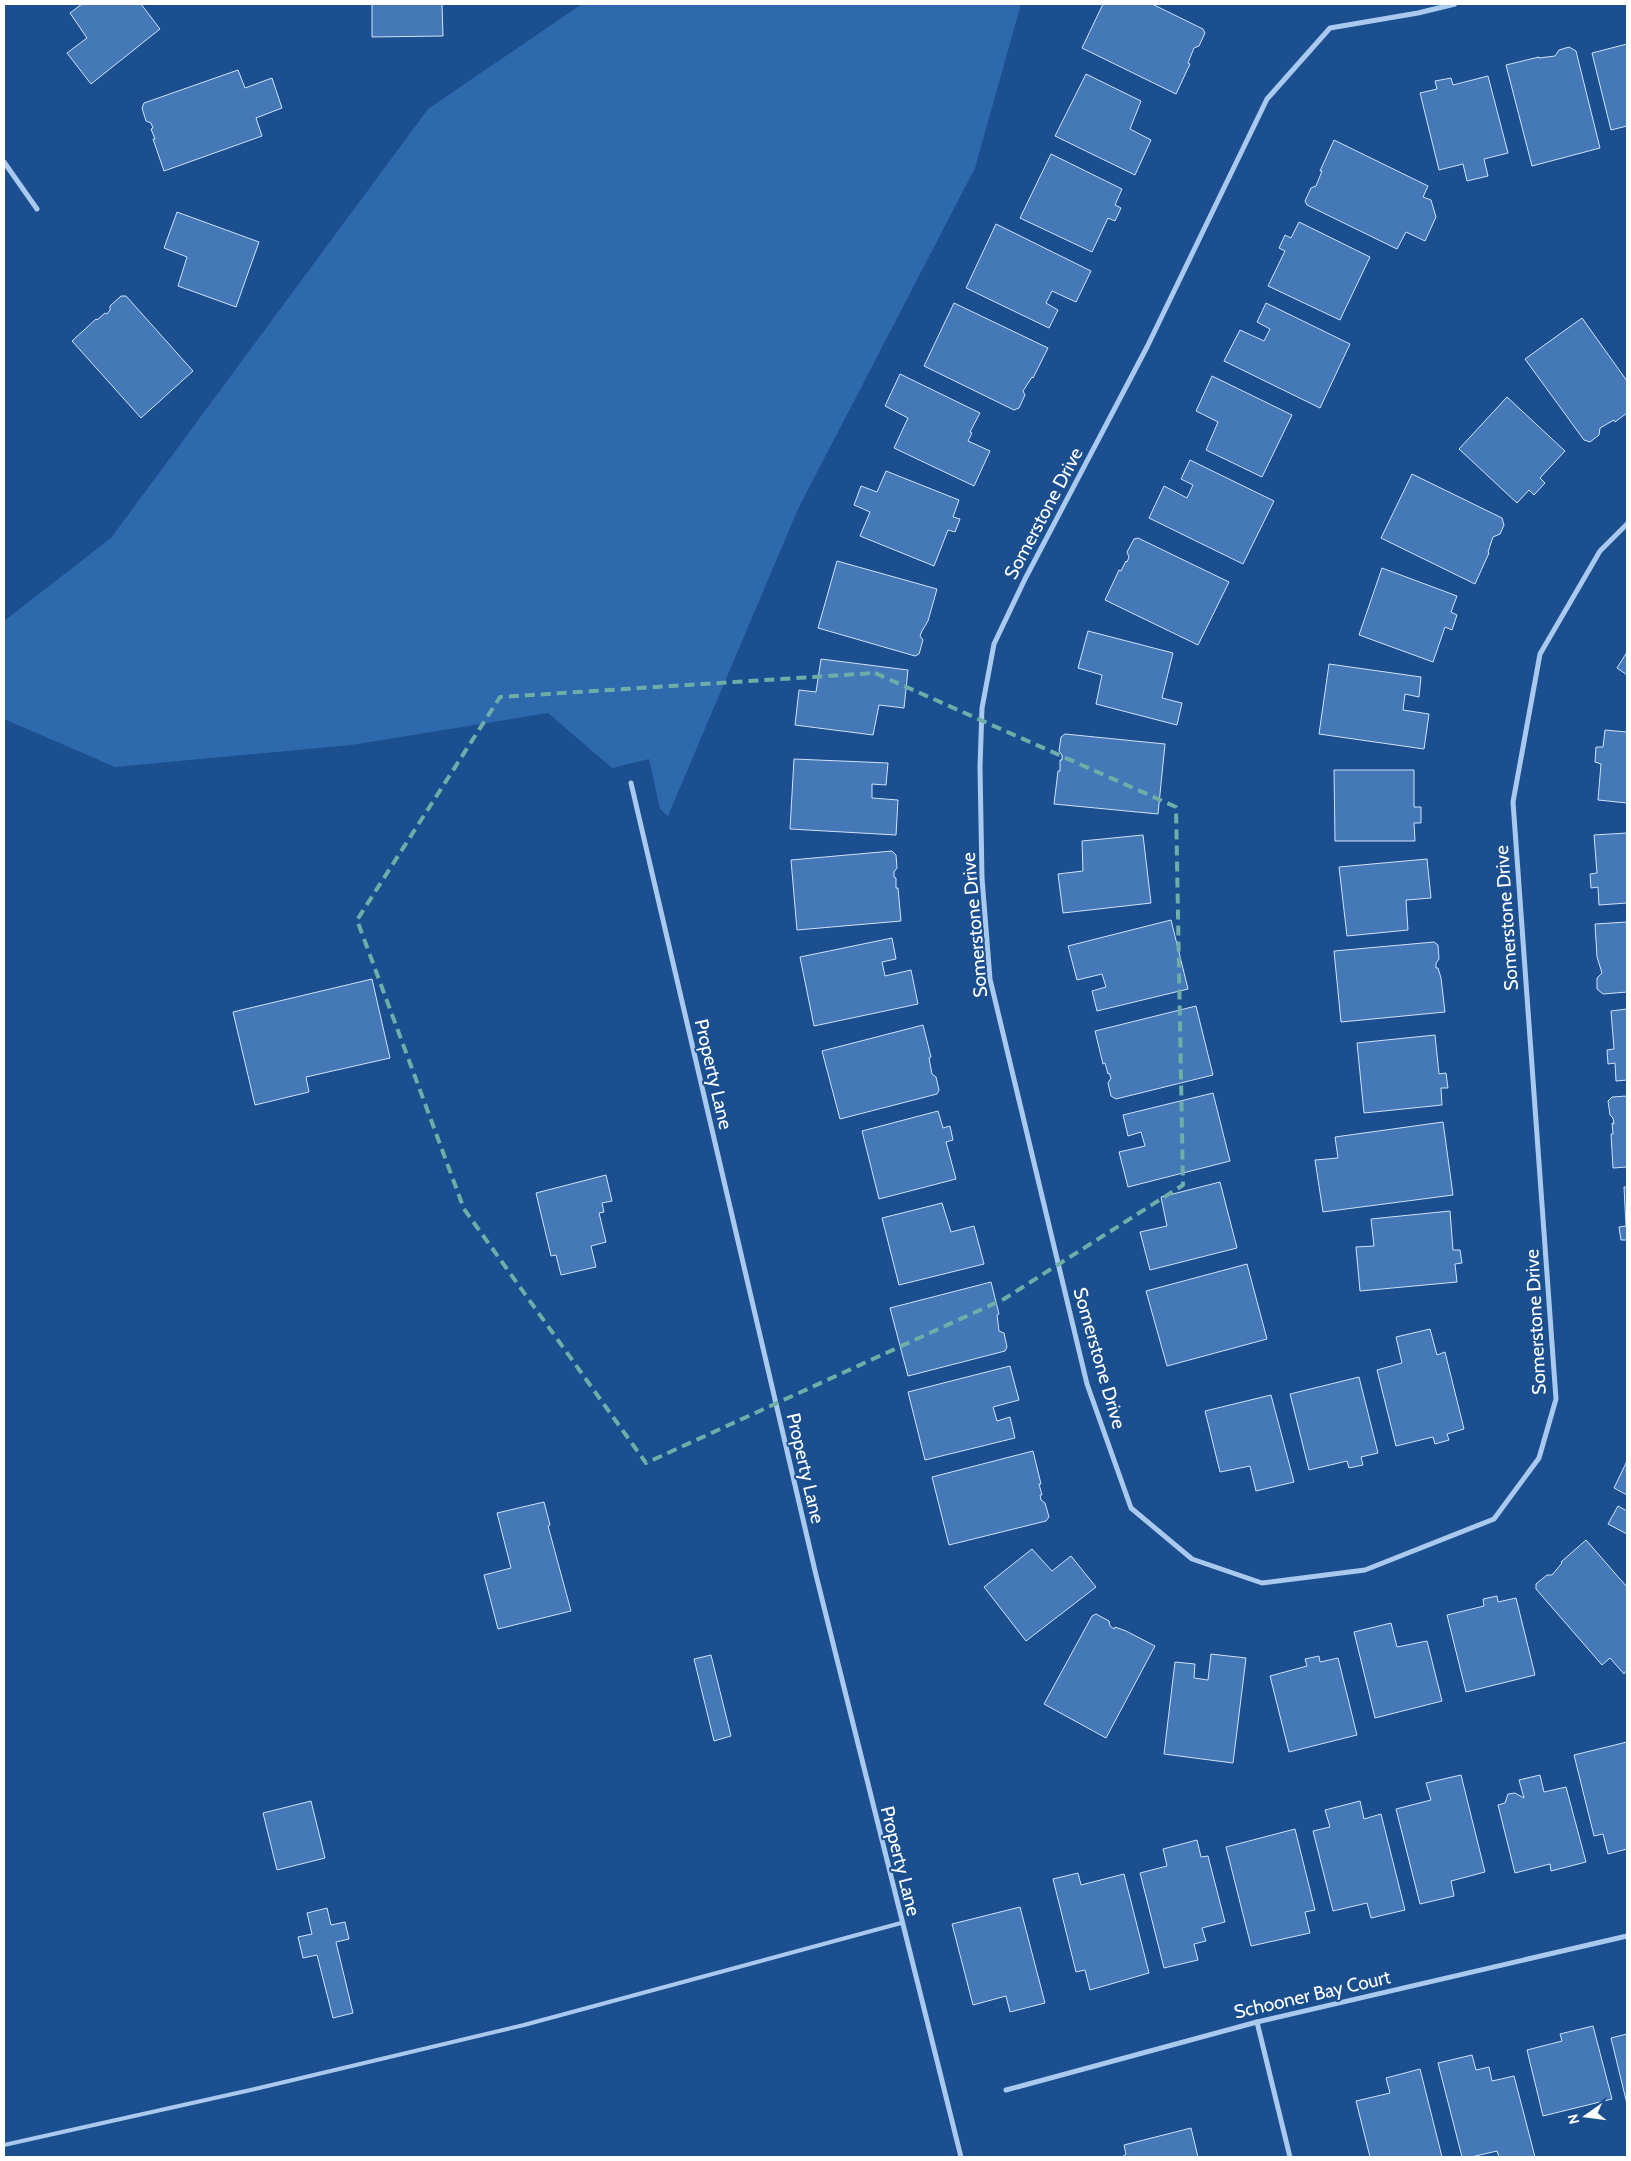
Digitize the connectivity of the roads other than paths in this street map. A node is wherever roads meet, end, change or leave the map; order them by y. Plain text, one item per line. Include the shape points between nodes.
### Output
1 (1455, 4) edge
2 (4, 162) edge
3 (37, 209) dead end
4 (1627, 524) edge
5 (631, 783) dead end
6 (901, 1923) junction
7 (1627, 1936) edge
8 (1257, 2022) junction
9 (1006, 2090) dead end
10 (4, 2145) edge
11 (961, 2157) edge
12 (1290, 2157) edge

1 - 4 street, Somerstone Drive via 1330,28 1267,99 1147,347 994,644 982,708 982,878 990,979 1087,1384 1131,1508 1192,1559 1262,1583 1365,1570 1494,1519 1539,1458 1556,1399 1512,802 1540,654 1600,551
2 - 3 street
5 - 6 street, Property Lane via 816,1575
6 - 10 lane via 524,2025
6 - 11 street, Property Lane
7 - 8 street, Schooner Bay Court
8 - 9 street, Schooner Bay Court
8 - 12 street

